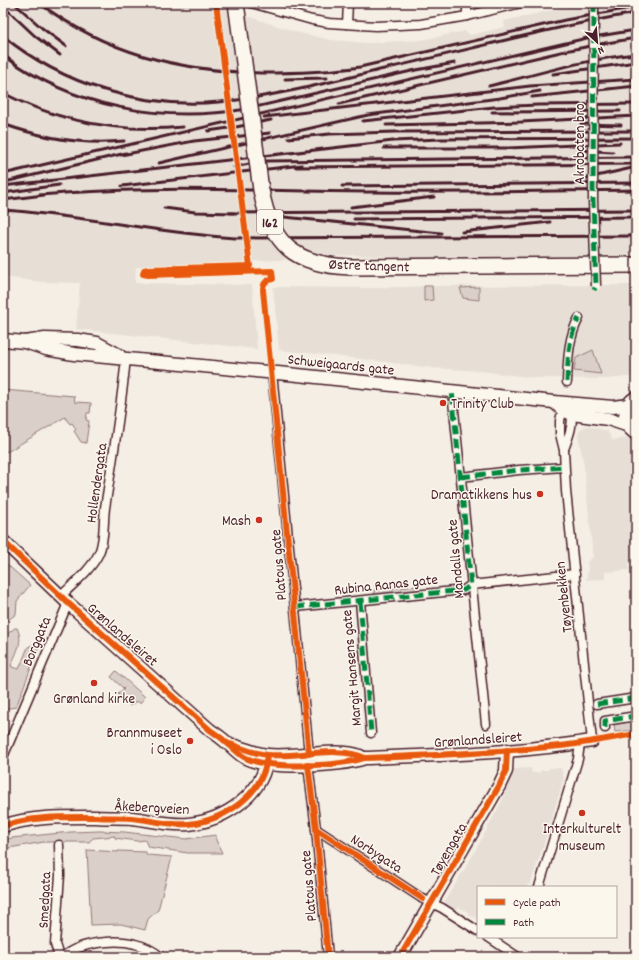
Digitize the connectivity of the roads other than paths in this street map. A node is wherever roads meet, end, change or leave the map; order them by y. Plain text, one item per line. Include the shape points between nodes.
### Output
1 (236, 3) edge
2 (251, 3) edge
3 (348, 3) edge
4 (467, 3) edge
5 (521, 3) edge
6 (594, 3) edge
7 (467, 16) junction
8 (347, 24) junction
9 (636, 265) edge
10 (595, 288) dead end
11 (579, 318) dead end
12 (3, 340) edge
13 (126, 358) junction
14 (272, 372) junction
15 (567, 382) dead end
16 (452, 391) junction
17 (633, 402) edge
18 (569, 409) junction
19 (633, 429) edge
20 (564, 450) junction
21 (564, 467) junction
22 (461, 477) junction
23 (3, 541) edge
24 (575, 574) junction
25 (471, 585) junction
26 (64, 600) junction
27 (360, 601) junction
28 (295, 607) junction
29 (636, 698) edge
30 (597, 704) dead end
31 (636, 716) edge
32 (486, 724) dead end
33 (605, 728) dead end
34 (371, 733) dead end
35 (592, 741) joint
36 (580, 743) junction
37 (506, 750) junction
38 (3, 757) edge
39 (267, 760) junction
40 (308, 760) junction
41 (3, 826) edge
42 (316, 829) junction
43 (59, 845) dead end
44 (539, 886) edge
45 (431, 903) junction
46 (477, 930) edge
47 (491, 938) edge
48 (58, 957) edge
49 (63, 957) edge
50 (161, 957) edge
51 (328, 957) edge
52 (400, 957) edge
53 (518, 957) edge

1 - 9 highway, Østre tangent / 162, bridge via 266,213 277,237 302,258 350,267
2 - 8 street via 312,20
3 - 8 street
4 - 7 street
5 - 7 street
6 - 10 street, Akrobaten bro, bridge
7 - 8 street via 405,25
11 - 15 street via 570,342
12 - 13 street, Schweigaards gate via 25,342 61,352
13 - 14 street, Schweigaards gate
13 - 26 street, Hollendergata via 100,552
14 - 16 street, Schweigaards gate
14 - 28 street, Platous gate
16 - 18 street, Schweigaards gate via 554,402
16 - 22 street, Mandalls gate
17 - 18 street, Schweigaards gate via 613,407
17 - 19 highway via 626,415
18 - 19 street, Schweigaards gate
18 - 20 street, Tøyenbekken via 570,434
18 - 20 street, Tøyenbekken via 560,421
20 - 21 street, Tøyenbekken
21 - 22 street
21 - 24 street, Tøyenbekken
22 - 25 street, Mandalls gate
23 - 26 street, Grønlandsleiret
24 - 25 street, Rubina Ranas gate
24 - 35 street, Tøyenbekken
25 - 27 street, Rubina Ranas gate via 464,590
25 - 32 street, Mandalls gate
26 - 38 street, Borggata
26 - 39 street, Grønlandsleiret via 238,753 247,759
27 - 28 street, Rubina Ranas gate
27 - 34 street, Margit Hansens gate
28 - 40 street, Platous gate
29 - 30 street
31 - 33 street via 604,721
35 - 36 street, Grønlandsleiret
36 - 37 street, Grønlandsleiret
36 - 44 street via 578,759
37 - 40 street, Grønlandsleiret via 365,758 338,753
37 - 45 street, Tøyengata via 506,770 499,786
39 - 40 street, Grønlandsleiret via 285,766
39 - 41 street, Åkebergveien via 262,776 251,794 230,810 209,820 187,824 132,818 76,817 34,819
40 - 42 street, Platous gate
42 - 45 street, Norbygata
42 - 51 street, Platous gate
43 - 48 street, Smedgata via 60,875 55,944
45 - 46 street, Norbygata
45 - 52 street, Tøyengata
47 - 53 street
49 - 50 street via 68,952 87,945 123,942 147,948

